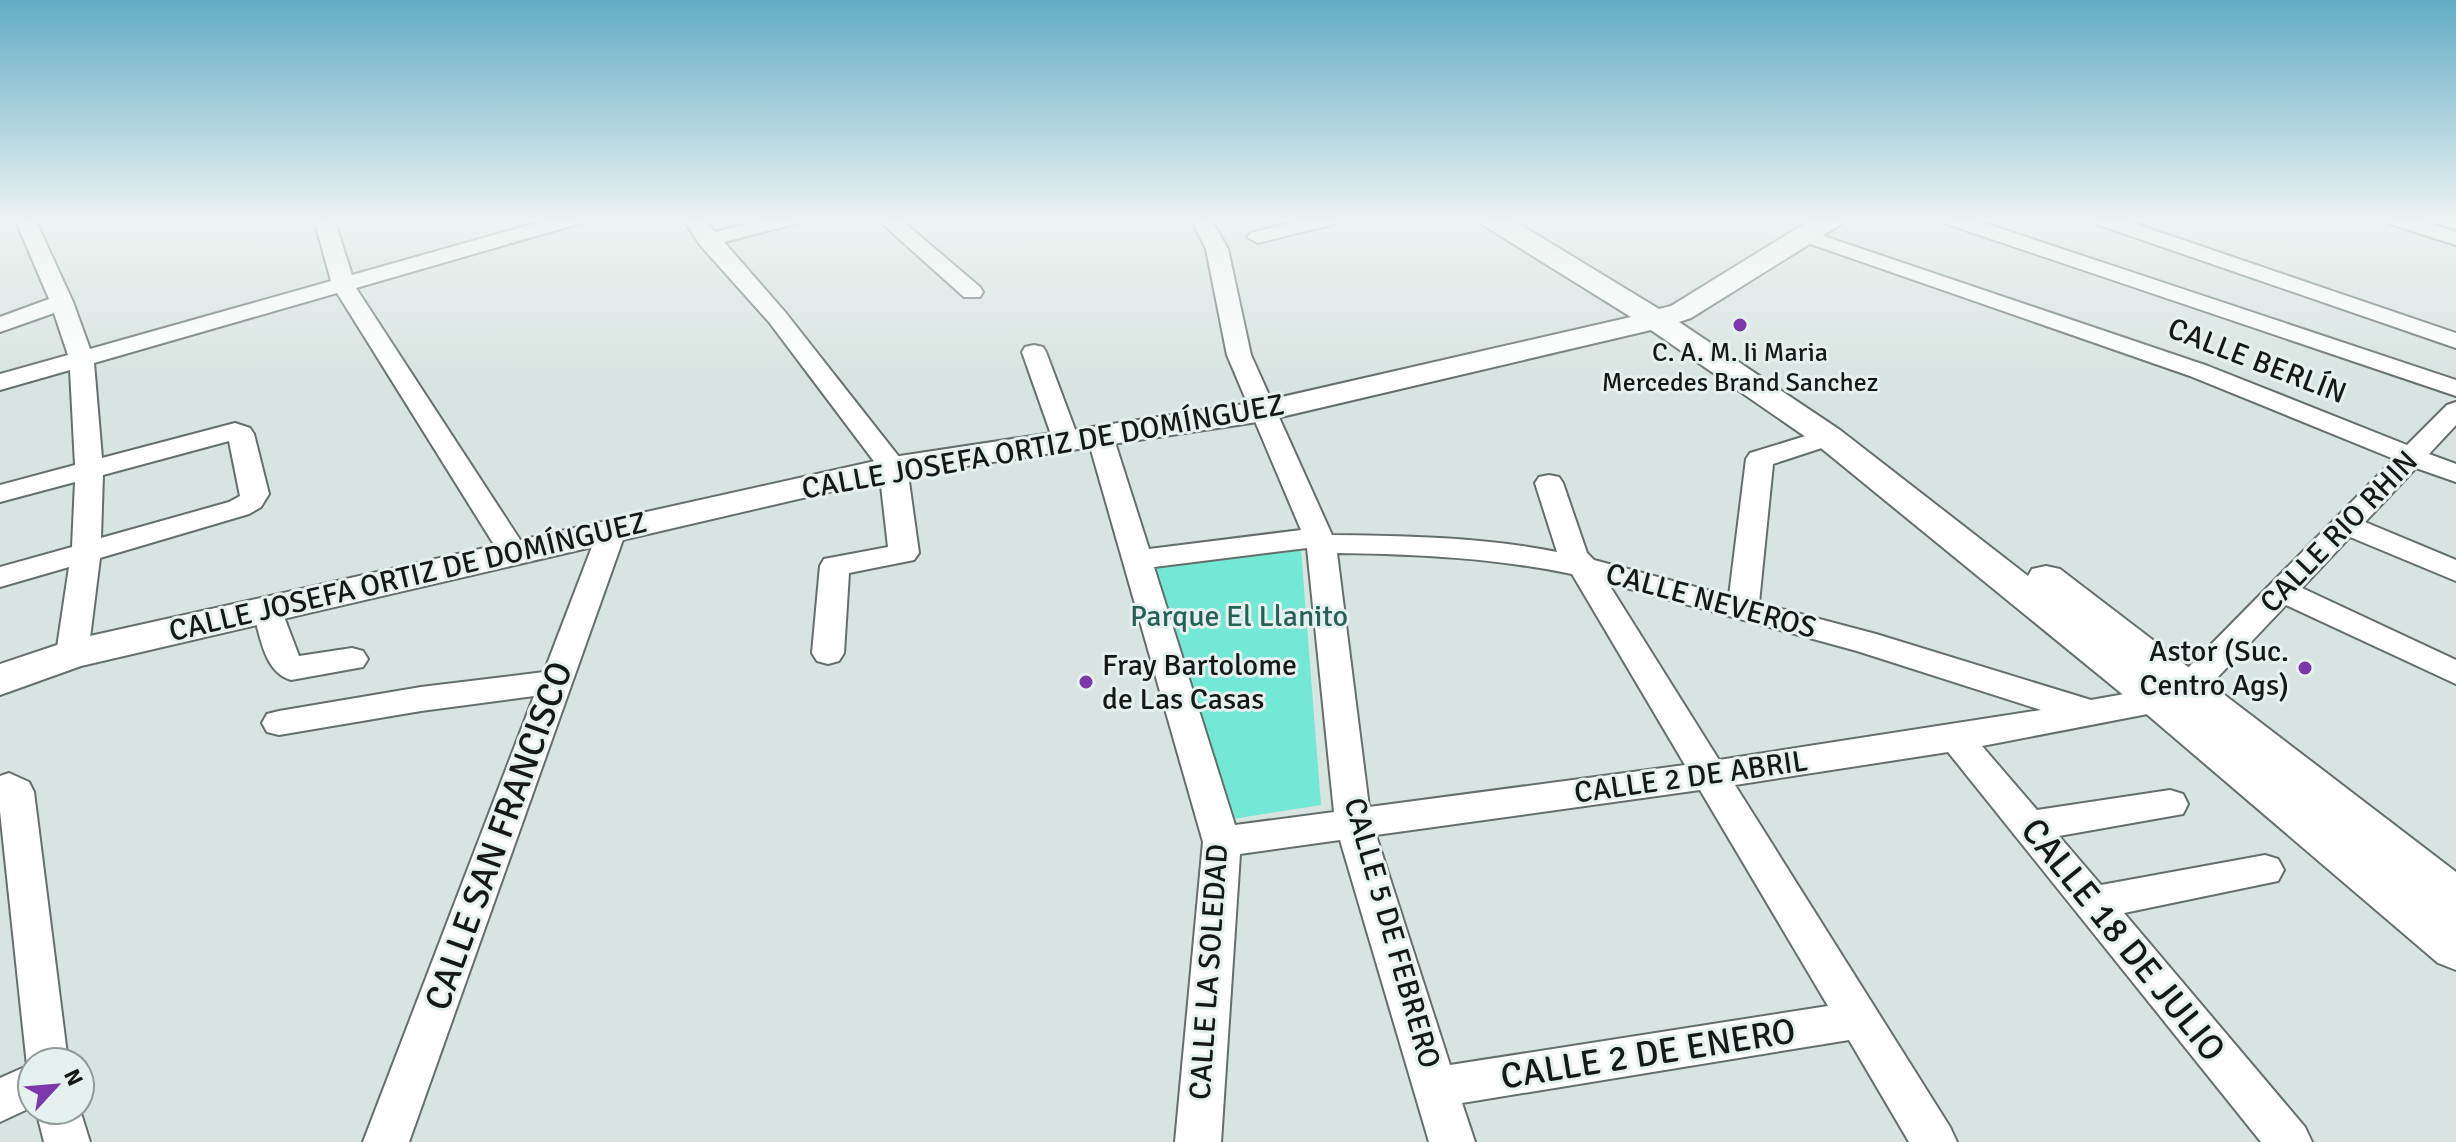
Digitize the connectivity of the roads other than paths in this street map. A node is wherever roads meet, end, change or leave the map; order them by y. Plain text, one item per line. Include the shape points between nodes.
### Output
1 (49, 272) edge
2 (340, 272) edge
3 (391, 272) edge
4 (737, 272) edge
5 (949, 272) edge
6 (1222, 272) edge
7 (1589, 272) edge
8 (1603, 272) edge
9 (1741, 272) edge
10 (1945, 272) edge
11 (2110, 272) edge
12 (2264, 272) edge
13 (344, 286) junction
14 (972, 292) dead end
15 (62, 302) junction
16 (1668, 316) junction
17 (0, 325) edge
18 (2456, 341) edge
19 (1034, 352) dead end
20 (82, 360) junction
21 (0, 382) edge
22 (2456, 388) edge
23 (2456, 410) edge
24 (1264, 411) junction
25 (1828, 437) junction
26 (1083, 438) junction
27 (2411, 456) junction
28 (893, 467) junction
29 (89, 471) junction
30 (2456, 474) edge
31 (1549, 483) dead end
32 (0, 494) edge
33 (2345, 524) junction
34 (612, 531) junction
35 (1319, 541) junction
36 (86, 552) junction
37 (513, 552) junction
38 (1137, 560) junction
39 (1583, 567) junction
40 (2456, 571) edge
41 (0, 577) edge
42 (2281, 591) junction
43 (267, 608) junction
44 (1743, 609) junction
45 (828, 653) dead end
46 (72, 654) junction
47 (352, 659) dead end
48 (2456, 673) edge
49 (0, 680) edge
50 (556, 682) junction
51 (2173, 694) junction
52 (2090, 713) junction
53 (279, 723) dead end
54 (1956, 738) junction
55 (1710, 775) junction
56 (0, 790) edge
57 (2170, 804) dead end
58 (1353, 822) junction
59 (2030, 826) junction
60 (1222, 842) junction
61 (2265, 870) dead end
62 (2456, 900) edge
63 (2093, 903) junction
64 (2456, 948) edge
65 (1859, 1020) junction
66 (45, 1046) edge
67 (1437, 1087) junction
68 (386, 1142) edge
69 (1198, 1142) edge
70 (1452, 1142) edge
71 (1934, 1142) edge
72 (2289, 1142) edge

1 - 15 street
2 - 13 street
3 - 13 street
4 - 28 street
5 - 14 street
6 - 24 street, CALLE 5 DE FEBRERO via 1239,355
7 - 16 main road
8 - 16 main road
9 - 16 main road, CALLE JOSEFA ORTIZ DE DOMÍNGUEZ
10 - 27 street, CALLE BERLÍN
11 - 22 street
12 - 18 street
13 - 20 street
13 - 37 street
15 - 17 street
15 - 20 street
16 - 24 main road, CALLE JOSEFA ORTIZ DE DOMÍNGUEZ
16 - 25 main road
16 - 51 main road via 1876,447
19 - 26 street, CALLE LA SOLEDAD
20 - 21 street
20 - 29 street
23 - 27 street, CALLE RIO RHIN
24 - 26 main road, CALLE JOSEFA ORTIZ DE DOMÍNGUEZ
24 - 35 street, CALLE 5 DE FEBRERO
25 - 44 street via 1760,459
25 - 51 main road
26 - 28 main road, CALLE JOSEFA ORTIZ DE DOMÍNGUEZ
26 - 38 street, CALLE LA SOLEDAD
27 - 30 street, CALLE BERLÍN
27 - 33 street, CALLE RIO RHIN
28 - 34 main road, CALLE JOSEFA ORTIZ DE DOMÍNGUEZ
28 - 45 street via 904,553 835,566
29 - 32 street
29 - 36 street
29 - 36 street via 235,431 241,434 255,494 239,508
31 - 39 street via 1573,556
33 - 40 street
33 - 42 street, CALLE RIO RHIN
34 - 37 main road, CALLE JOSEFA ORTIZ DE DOMÍNGUEZ
34 - 50 street, CALLE SAN FRANCISCO
35 - 38 street, CALLE NEVEROS
35 - 39 street, CALLE NEVEROS via 1514,553
35 - 58 street, CALLE 5 DE FEBRERO
36 - 41 street
36 - 46 street
37 - 43 main road, CALLE JOSEFA ORTIZ DE DOMÍNGUEZ
38 - 60 street, CALLE LA SOLEDAD
39 - 44 street, CALLE NEVEROS
39 - 55 street
42 - 48 street
42 - 51 street, CALLE RIO RHIN
43 - 46 main road, CALLE JOSEFA ORTIZ DE DOMÍNGUEZ
43 - 47 street via 291,669
44 - 52 street, CALLE NEVEROS
46 - 49 main road, CALLE JOSEFA ORTIZ DE DOMÍNGUEZ
50 - 53 street
50 - 68 street, CALLE SAN FRANCISCO
51 - 52 street, CALLE 2 DE ABRIL
51 - 62 main road
51 - 64 main road
52 - 54 street, CALLE 2 DE ABRIL
54 - 55 street, CALLE 2 DE ABRIL
54 - 59 street, CALLE 18 DE JULIO
55 - 58 street, CALLE 2 DE ABRIL
55 - 65 street
56 - 66 street via 9,787 16,792
57 - 59 street
58 - 60 street, CALLE 2 DE ABRIL
58 - 67 street, CALLE 5 DE FEBRERO
59 - 63 street, CALLE 18 DE JULIO
60 - 69 street, CALLE LA SOLEDAD
61 - 63 street
63 - 72 street, CALLE 18 DE JULIO
65 - 67 street, CALLE 2 DE ENERO
65 - 71 street
67 - 70 street, CALLE 5 DE FEBRERO

